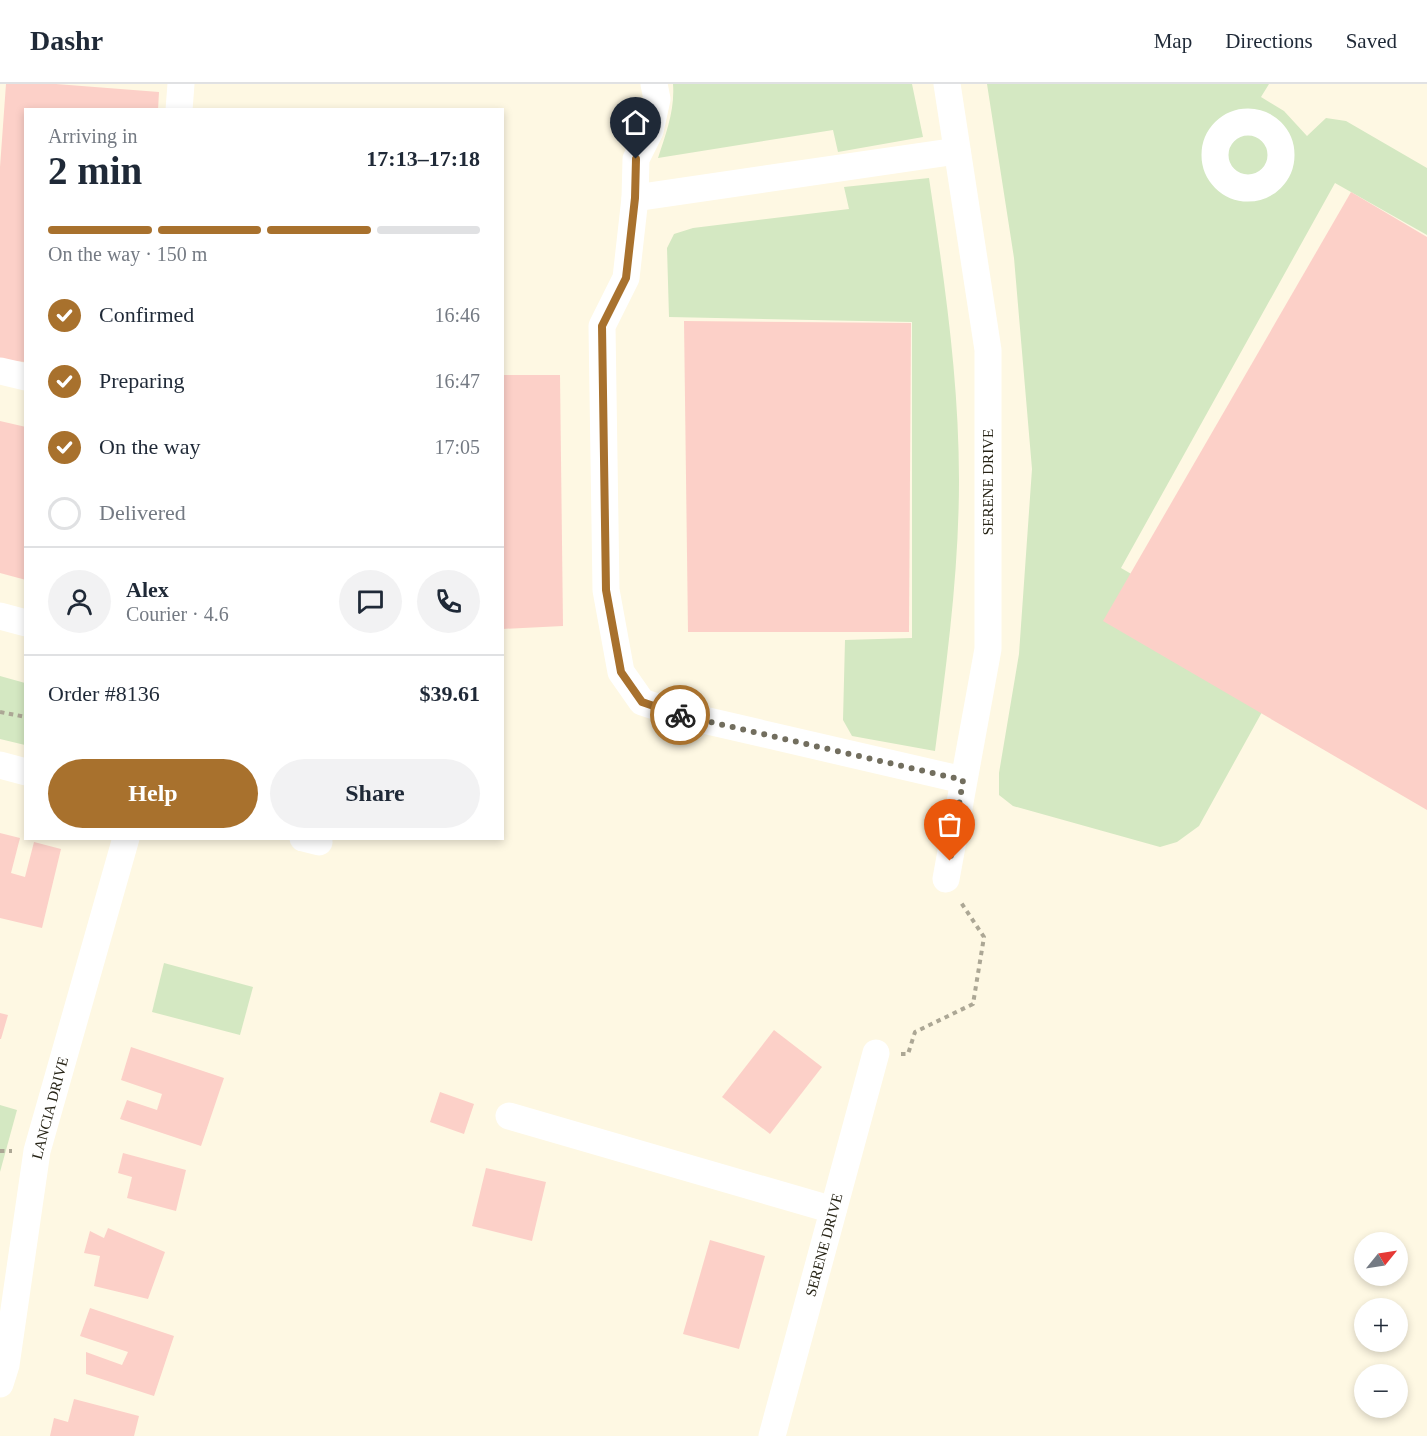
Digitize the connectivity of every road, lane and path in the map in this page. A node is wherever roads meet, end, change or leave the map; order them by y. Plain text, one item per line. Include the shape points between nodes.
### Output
1 (181, 84) edge
2 (654, 84) edge
3 (947, 84) edge
4 (179, 108) edge
5 (957, 151) junction
6 (635, 198) junction
7 (0, 371) edge
8 (24, 377) edge
9 (0, 616) edge
10 (24, 622) edge
11 (0, 712) edge
12 (24, 717) edge
13 (0, 765) edge
14 (24, 771) edge
15 (963, 780) junction
16 (125, 840) edge
17 (946, 879) joint
18 (876, 1053) joint
19 (509, 1116) dead end
20 (834, 1210) junction
21 (0, 1384) edge
22 (772, 1436) edge

1 - 4 street
2 - 6 street via 657,99 650,131 636,159
3 - 5 street, SERENE DRIVE
5 - 6 street
5 - 15 street, SERENE DRIVE via 988,350 988,649
6 - 15 street via 626,278 602,326 606,590 621,672 642,702 682,716
7 - 8 street
9 - 10 street
11 - 12 path
13 - 14 street
15 - 17 street, SERENE DRIVE
16 - 21 street, LANCIA DRIVE via 37,1151
17 - 18 path via 984,937 973,1004 915,1032 908,1054
18 - 20 street, SERENE DRIVE
19 - 20 street
20 - 22 street, SERENE DRIVE

